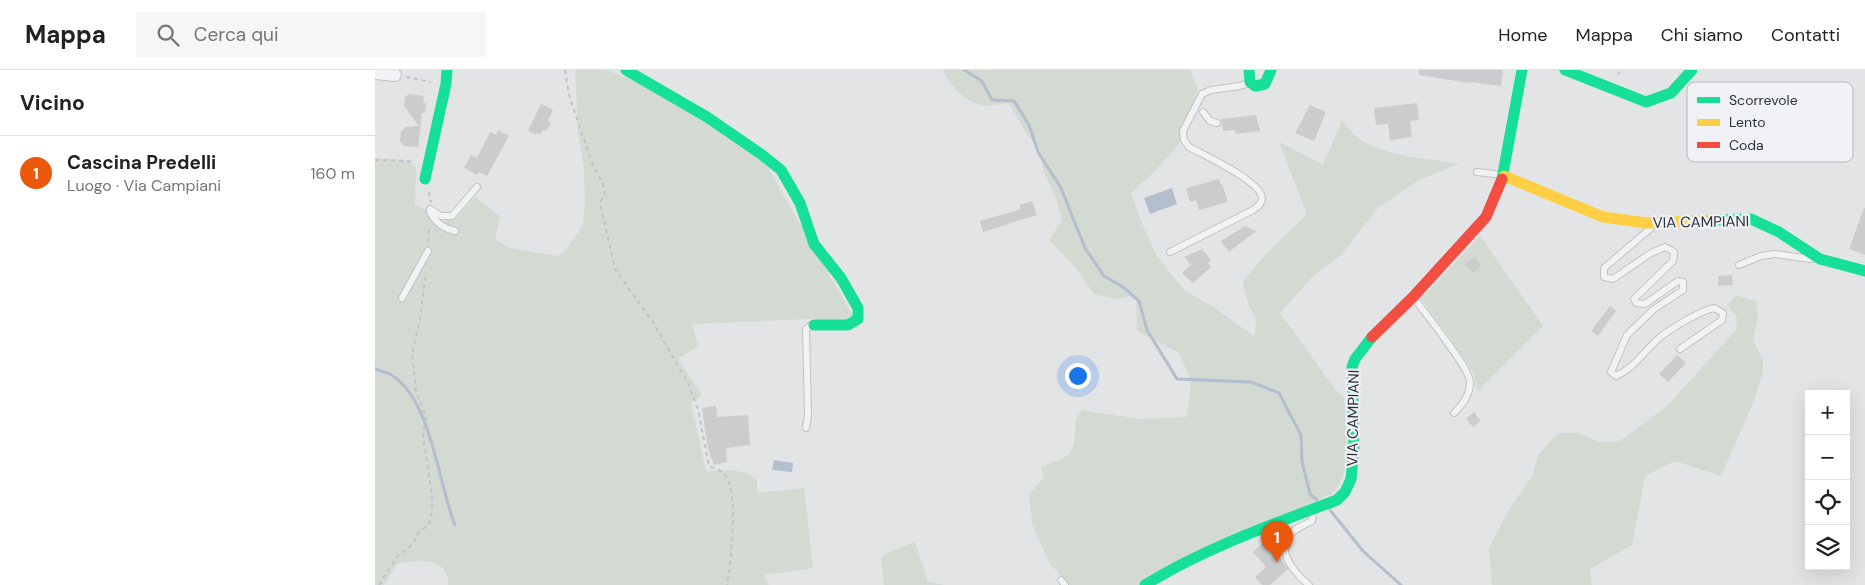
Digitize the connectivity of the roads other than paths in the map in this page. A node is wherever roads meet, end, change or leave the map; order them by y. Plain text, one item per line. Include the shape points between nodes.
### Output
1 (447, 70) edge
2 (626, 70) edge
3 (1249, 70) edge
4 (1271, 70) edge
5 (1522, 70) edge
6 (1565, 70) edge
7 (1692, 70) edge
8 (375, 72) edge
9 (395, 75) road end
10 (1251, 82) junction
11 (1200, 108) junction
12 (1217, 122) dead end
13 (1477, 172) dead end
14 (426, 174) road end
15 (1504, 176) junction
16 (477, 187) dead end
17 (1658, 222) junction
18 (455, 231) dead end
19 (428, 251) road end
20 (1170, 252) dead end
21 (1820, 259) junction
22 (1739, 265) dead end
23 (1865, 271) edge
24 (1413, 297) junction
25 (402, 298) dead end
26 (814, 325) joint
27 (1681, 349) dead end
28 (1454, 412) dead end
29 (806, 428) dead end
30 (1314, 510) junction
31 (1145, 585) edge
32 (1309, 585) edge

1 - 14 street
2 - 26 street via 707,117 781,170 800,203 814,244 841,278 858,308 858,319 848,325
3 - 10 street
4 - 10 street via 1265,84 1255,86
5 - 15 street, VIA CAMPIANI
6 - 7 street via 1646,102 1671,93
8 - 9 street
10 - 11 lane via 1203,94
11 - 12 lane via 1210,121
11 - 20 lane via 1185,127 1184,140 1189,147 1236,172 1259,190 1261,204
13 - 15 lane
15 - 17 street, VIA CAMPIANI via 1603,217
15 - 24 street, VIA CAMPIANI via 1486,217 1461,250
16 - 18 lane via 452,216 441,216 430,210 437,222
17 - 21 street, VIA CAMPIANI via 1751,219 1779,232
17 - 27 lane via 1604,268 1604,277 1613,279 1665,247 1674,252 1673,261 1634,299 1636,303 1645,304 1678,281 1683,282 1683,290 1655,309 1627,335 1611,372 1617,376 1625,372 1657,340 1702,311 1714,308 1723,314 1721,320
19 - 25 lane
21 - 22 lane via 1775,254
21 - 23 street, VIA CAMPIANI
24 - 28 lane via 1469,377 1468,393
24 - 30 street, VIA CAMPIANI via 1373,336 1355,359 1352,367 1354,450 1351,479 1337,500
26 - 29 lane via 806,329
30 - 31 street, VIA CAMPIANI via 1220,545
30 - 32 lane via 1311,521 1293,531 1285,543 1286,556 1297,574

